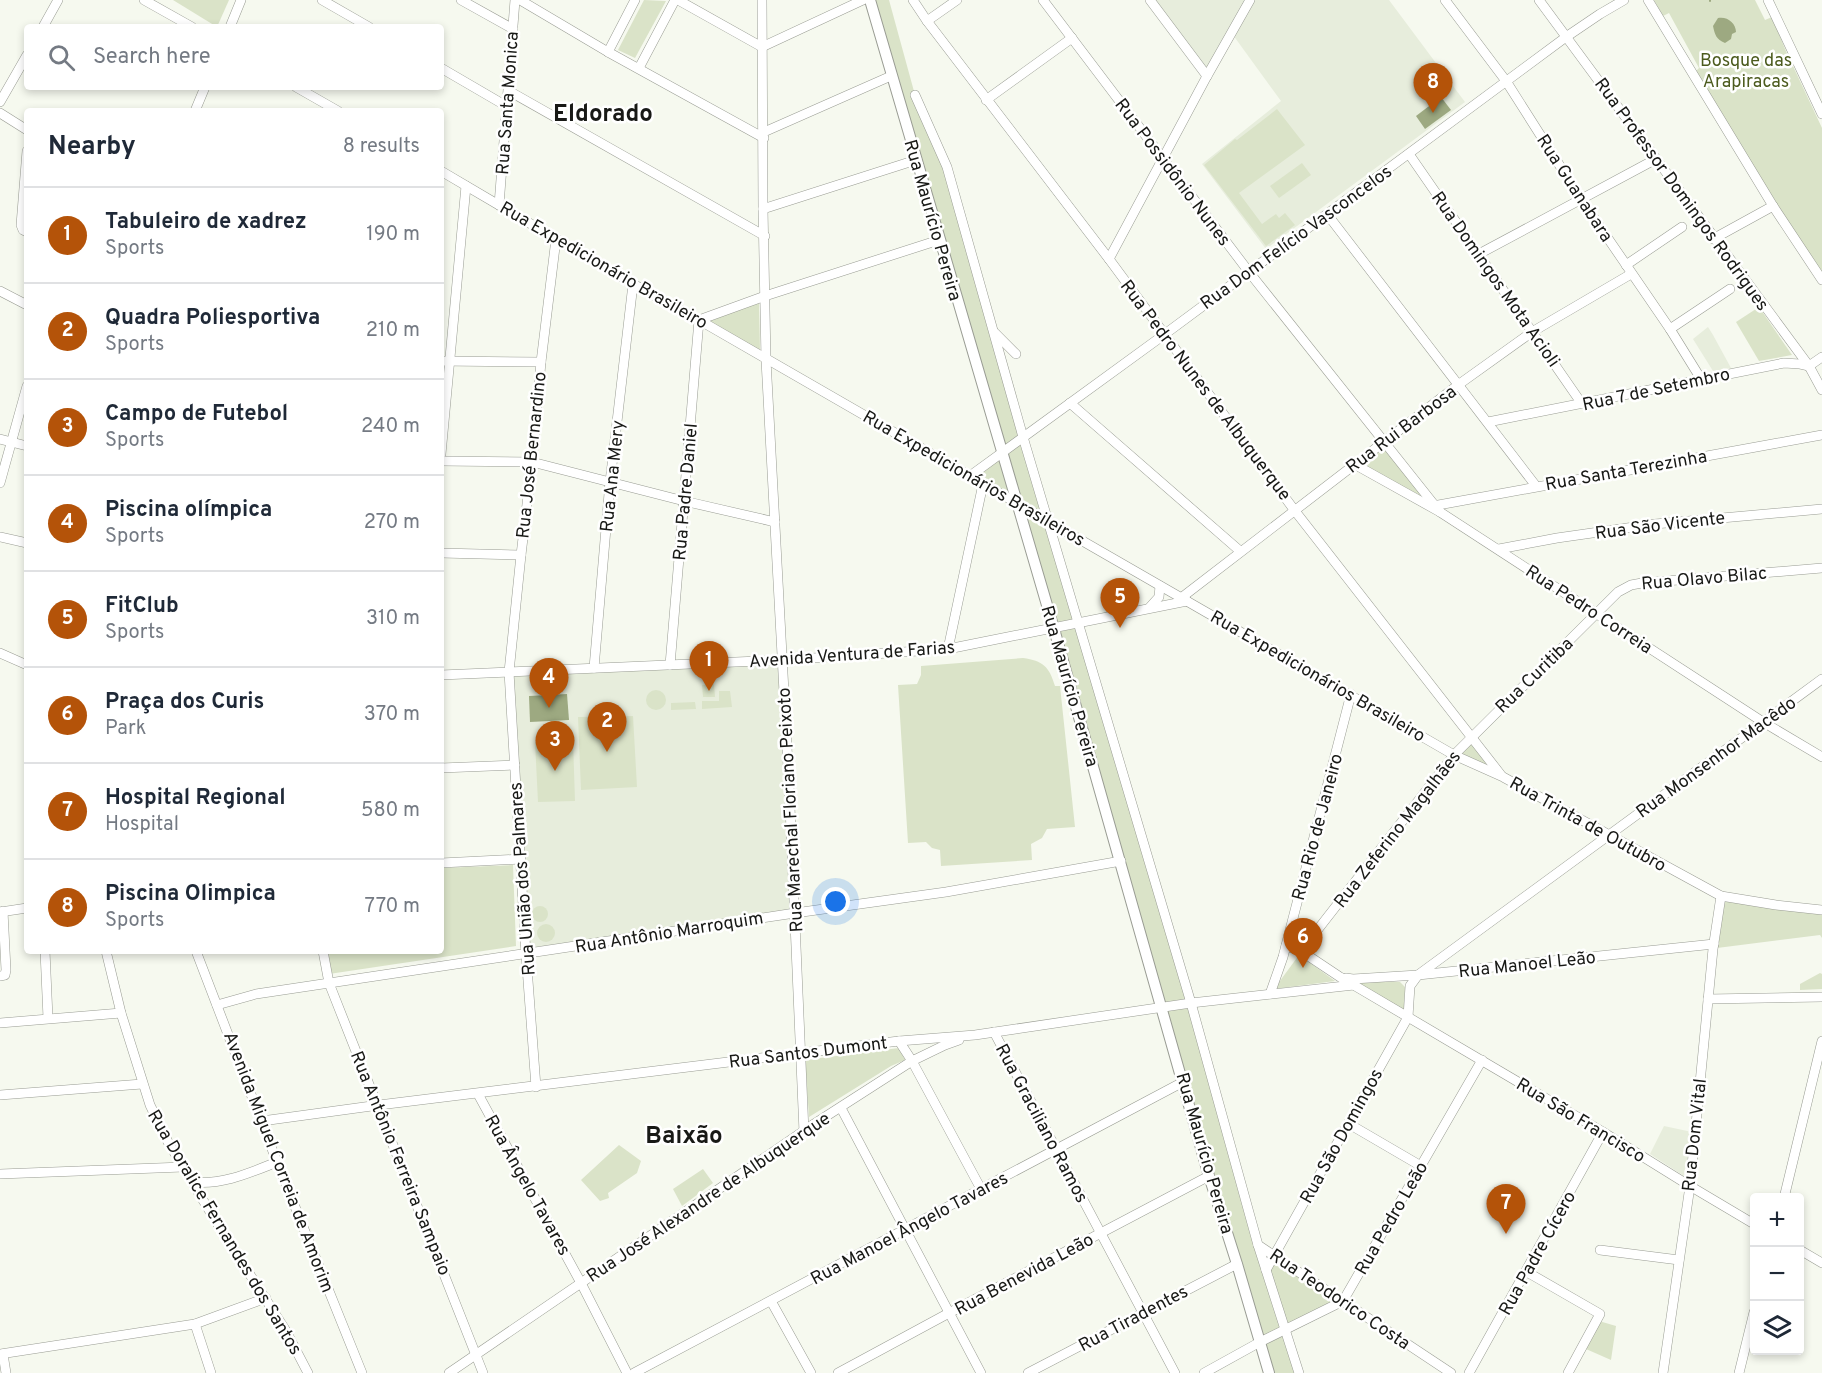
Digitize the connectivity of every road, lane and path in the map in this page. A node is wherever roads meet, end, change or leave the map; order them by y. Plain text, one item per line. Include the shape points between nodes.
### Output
1 (58, 0) edge
2 (144, 0) edge
3 (241, 0) edge
4 (322, 0) edge
5 (461, 0) edge
6 (515, 0) edge
7 (520, 0) edge
8 (635, 0) edge
9 (676, 0) edge
10 (762, 0) edge
11 (862, 0) edge
12 (870, 0) edge
13 (913, 0) edge
14 (957, 0) edge
15 (1043, 0) edge
16 (1150, 0) edge
17 (1250, 0) edge
18 (1445, 0) edge
19 (1539, 0) edge
20 (1624, 0) edge
21 (1648, 0) edge
22 (1768, 0) edge
23 (927, 21) junction
24 (45, 24) edge
25 (187, 24) edge
26 (231, 24) edge
27 (364, 24) edge
28 (513, 29) junction
29 (1072, 38) junction
30 (1566, 38) junction
31 (762, 47) junction
32 (608, 52) junction
33 (24, 60) edge
34 (639, 68) junction
35 (444, 71) edge
36 (891, 76) junction
37 (1207, 76) junction
38 (1506, 81) junction
39 (1822, 89) edge
40 (204, 90) edge
41 (301, 90) edge
42 (509, 91) junction
43 (915, 95) dead end
44 (1813, 95) junction
45 (987, 100) junction
46 (0, 102) edge
47 (508, 107) junction
48 (196, 108) edge
49 (333, 108) edge
50 (0, 113) edge
51 (1822, 114) edge
52 (24, 128) edge
53 (764, 135) junction
54 (1409, 154) junction
55 (1163, 158) junction
56 (1656, 159) junction
57 (916, 160) junction
58 (444, 173) edge
59 (466, 186) junction
60 (24, 188) edge
61 (1581, 199) junction
62 (499, 205) junction
63 (1773, 206) junction
64 (763, 209) junction
65 (1327, 214) junction
66 (1682, 227) dead end
67 (24, 230) edge
68 (765, 236) junction
69 (556, 238) junction
70 (1713, 239) junction
71 (939, 240) junction
72 (1479, 254) junction
73 (1109, 260) junction
74 (1626, 265) junction
75 (1249, 272) junction
76 (1631, 274) junction
77 (1822, 280) edge
78 (633, 284) junction
79 (1730, 289) dead end
80 (0, 291) edge
81 (765, 296) junction
82 (24, 303) edge
83 (699, 320) junction
84 (1670, 329) junction
85 (993, 331) junction
86 (1532, 332) junction
87 (1165, 334) junction
88 (1016, 354) dead end
89 (1822, 357) edge
90 (766, 360) junction
91 (446, 361) edge
92 (541, 362) junction
93 (1809, 366) junction
94 (1701, 379) junction
95 (1458, 385) junction
96 (1822, 390) edge
97 (24, 397) edge
98 (444, 398) edge
99 (1070, 403) junction
100 (1582, 404) junction
101 (1488, 422) junction
102 (1822, 435) edge
103 (1023, 437) junction
104 (0, 439) edge
105 (12, 443) junction
106 (1383, 443) junction
107 (24, 445) edge
108 (1001, 453) junction
109 (444, 461) edge
110 (532, 462) junction
111 (1354, 464) junction
112 (970, 476) junction
113 (610, 482) junction
114 (0, 483) edge
115 (983, 484) junction
116 (1536, 486) junction
117 (684, 501) junction
118 (1017, 503) junction
119 (1435, 508) junction
120 (1822, 509) edge
121 (1295, 511) junction
122 (1048, 520) junction
123 (775, 522) junction
124 (0, 537) edge
125 (24, 542) edge
126 (1499, 549) junction
127 (1240, 551) junction
128 (444, 554) edge
129 (521, 555) junction
130 (1822, 568) edge
131 (1160, 586) junction
132 (1184, 599) junction
133 (1150, 608) junction
134 (1597, 614) junction
135 (1078, 623) junction
136 (1054, 629) junction
137 (948, 649) junction
138 (0, 653) edge
139 (783, 660) junction
140 (24, 664) edge
141 (670, 664) junction
142 (594, 668) junction
143 (509, 672) junction
144 (444, 675) edge
145 (1822, 679) edge
146 (1351, 694) junction
147 (1763, 722) junction
148 (1471, 736) junction
149 (1454, 754) junction
150 (1822, 758) edge
151 (515, 765) junction
152 (444, 768) edge
153 (1503, 777) junction
154 (1609, 836) junction
155 (521, 859) junction
156 (1121, 861) junction
157 (444, 863) edge
158 (1720, 896) junction
159 (24, 908) edge
160 (1822, 910) edge
161 (1, 911) edge
162 (795, 913) junction
163 (1714, 944) junction
164 (1286, 946) junction
165 (1301, 951) junction
166 (45, 954) edge
167 (107, 954) edge
168 (197, 954) edge
169 (324, 954) edge
170 (526, 954) junction
171 (1418, 975) junction
172 (0, 976) edge
173 (1340, 977) junction
174 (329, 983) junction
175 (1354, 985) junction
176 (1270, 994) junction
177 (1822, 997) edge
178 (1708, 999) junction
179 (1191, 1004) junction
180 (217, 1005) junction
181 (1163, 1007) junction
182 (121, 1013) junction
183 (1408, 1017) junction
184 (48, 1018) junction
185 (0, 1023) edge
186 (994, 1032) junction
187 (975, 1035) junction
188 (899, 1041) junction
189 (1822, 1041) edge
190 (800, 1053) junction
191 (1482, 1060) junction
192 (912, 1061) junction
193 (1183, 1082) junction
194 (142, 1084) junction
195 (536, 1087) junction
196 (478, 1094) junction
197 (0, 1095) edge
198 (379, 1105) junction
199 (841, 1108) junction
200 (262, 1121) junction
201 (1349, 1124) junction
202 (804, 1132) junction
203 (1603, 1132) junction
204 (1057, 1148) junction
205 (277, 1162) junction
206 (1421, 1166) junction
207 (183, 1167) junction
208 (0, 1174) edge
209 (1209, 1176) junction
210 (193, 1182) junction
211 (1690, 1186) junction
212 (981, 1189) junction
213 (1785, 1193) edge
214 (1750, 1221) edge
215 (905, 1230) junction
216 (1100, 1233) junction
217 (1258, 1245) junction
218 (1600, 1251) dead end
219 (1804, 1252) edge
220 (1275, 1255) junction
221 (1679, 1260) junction
222 (1822, 1263) edge
223 (1237, 1264) junction
224 (1266, 1270) junction
225 (1527, 1272) junction
226 (581, 1282) junction
227 (266, 1298) junction
228 (771, 1301) junction
229 (1343, 1301) junction
230 (949, 1313) junction
231 (1142, 1313) junction
232 (195, 1324) junction
233 (1285, 1330) junction
234 (1750, 1331) edge
235 (1260, 1342) junction
236 (2, 1354) edge
237 (476, 1354) junction
238 (6, 1373) edge
239 (211, 1373) edge
240 (308, 1373) edge
241 (362, 1373) edge
242 (449, 1373) edge
243 (483, 1373) edge
244 (627, 1373) edge
245 (634, 1373) edge
246 (812, 1373) edge
247 (838, 1373) edge
248 (981, 1373) edge
249 (1028, 1373) edge
250 (1175, 1373) edge
251 (1204, 1373) edge
252 (1269, 1373) edge
253 (1299, 1373) edge
254 (1451, 1373) edge
255 (1470, 1373) edge
256 (1568, 1373) edge
257 (1663, 1373) edge
258 (1739, 1373) edge

1 - 24 street
2 - 25 street
3 - 26 street
4 - 27 street
5 - 28 street
6 - 28 street, Rua Santa Monica
7 - 32 street
8 - 32 street
9 - 31 street
9 - 34 street
10 - 31 street, Rua Marechal Floriano Peixoto
11 - 31 street
12 - 36 main road, Rua Maurício Pereira
13 - 23 street, Rua Pedro Nunes de Albuquerque
14 - 23 street
15 - 29 street, Rua Possidônio Nunes
16 - 37 street
17 - 37 street
18 - 38 street, Rua Guanabara
19 - 30 street, Rua Professor Domingos Rodrigues
20 - 30 street, Rua Dom Felício Vasconcelos
21 - 63 street
22 - 44 street
23 - 45 street, Rua Pedro Nunes de Albuquerque
28 - 42 street, Rua Santa Monica
29 - 45 street
29 - 55 street, Rua Possidônio Nunes
30 - 38 street, Rua Dom Felício Vasconcelos
30 - 56 street, Rua Professor Domingos Rodrigues
31 - 53 street, Rua Marechal Floriano Peixoto
32 - 34 street
33 - 46 street
34 - 53 street
35 - 47 street
36 - 53 street
36 - 57 main road, Rua Maurício Pereira
37 - 55 street
38 - 54 street, Rua Dom Felício Vasconcelos
38 - 61 street, Rua Guanabara
39 - 44 street
40 - 48 street
41 - 49 street
42 - 47 street, Rua Santa Monica
42 - 68 street
43 - 85 street, Rua Maurício Pereira via 947,166
44 - 51 street
45 - 73 street, Rua Pedro Nunes de Albuquerque
47 - 62 street, Rua Santa Monica
50 - 52 street
53 - 64 street, Rua Marechal Floriano Peixoto
54 - 65 street, Rua Dom Felício Vasconcelos
54 - 72 street, Rua Domingos Mota Acioli
55 - 73 street
55 - 75 street, Rua Possidônio Nunes
56 - 61 street
56 - 70 street, Rua Professor Domingos Rodrigues
57 - 64 street
57 - 71 main road, Rua Maurício Pereira
58 - 59 street, Rua Expedicionário Brasileiro
59 - 62 street, Rua Expedicionário Brasileiro
59 - 91 street
60 - 67 street
61 - 72 street
61 - 74 street, Rua Guanabara
62 - 69 street, Rua Expedicionário Brasileiro
63 - 70 street
63 - 77 street
64 - 68 street, Rua Marechal Floriano Peixoto
65 - 75 street, Rua Dom Felício Vasconcelos
65 - 95 street
66 - 74 street
68 - 81 street, Rua Marechal Floriano Peixoto
69 - 78 street, Rua Expedicionário Brasileiro
69 - 92 street, Rua José Bernardino
70 - 93 street, Rua Professor Domingos Rodrigues
71 - 81 street
71 - 108 main road, Rua Maurício Pereira
72 - 86 street, Rua Domingos Mota Acioli
73 - 87 street, Rua Pedro Nunes de Albuquerque
74 - 76 street, Rua Guanabara
75 - 87 street, Rua Dom Felício Vasconcelos
75 - 106 street, Rua Possidônio Nunes
76 - 84 street, Rua Guanabara
76 - 86 street, Rua Rui Barbosa
78 - 83 street, Rua Expedicionário Brasileiro
78 - 113 street, Rua Ana Mery
79 - 84 street
80 - 82 street
81 - 83 street
81 - 90 street, Rua Marechal Floriano Peixoto
83 - 90 street, Rua Expedicionário Brasileiro
83 - 117 street, Rua Padre Daniel
84 - 94 street, Rua Guanabara
85 - 88 street
85 - 103 street, Rua Maurício Pereira
86 - 95 street, Rua Rui Barbosa
86 - 100 street, Rua Domingos Mota Acioli
87 - 99 street, Rua Dom Felício Vasconcelos
87 - 121 street, Rua Pedro Nunes de Albuquerque
89 - 93 street
90 - 112 street, Rua Expedicionários Brasileiros
90 - 123 street, Rua Marechal Floriano Peixoto
91 - 92 street
91 - 98 street
92 - 110 street, Rua José Bernardino
93 - 94 street, Rua 7 de Setembro via 1784,363
93 - 96 street, Rua Professor Domingos Rodrigues
94 - 100 street, Rua 7 de Setembro
95 - 101 street
95 - 106 street, Rua Rui Barbosa
97 - 105 street
99 - 103 street, Rua Dom Felício Vasconcelos
99 - 127 street
100 - 101 street, Rua 7 de Setembro
101 - 116 street
102 - 116 street, Rua Santa Terezinha
103 - 108 street, Rua Dom Felício Vasconcelos
103 - 122 street, Rua Maurício Pereira
104 - 105 street
105 - 107 street
105 - 114 street
106 - 111 street, Rua Rui Barbosa
106 - 119 street, Rua Possidônio Nunes
108 - 112 street, Rua Dom Felício Vasconcelos
108 - 118 main road, Rua Maurício Pereira
109 - 110 street
110 - 113 street
110 - 129 street, Rua José Bernardino
111 - 119 street, Rua Pedro Correia
111 - 121 street, Rua Rui Barbosa
112 - 115 street, Rua Expedicionários Brasileiros
113 - 117 street
113 - 142 street, Rua Ana Mery
115 - 118 street, Rua Expedicionários Brasileiros
115 - 137 street
116 - 119 street, Rua Santa Terezinha
117 - 123 street
117 - 141 street, Rua Padre Daniel
118 - 122 street, Rua Expedicionários Brasileiros
118 - 136 main road, Rua Maurício Pereira
119 - 126 street, Rua Pedro Correia
120 - 126 street, Rua São Vicente via 1656,524
121 - 127 street, Rua Rui Barbosa
121 - 148 street, Rua Pedro Nunes de Albuquerque
122 - 131 street, Rua Expedicionários Brasileiros
122 - 135 street, Rua Maurício Pereira
123 - 139 street, Rua Marechal Floriano Peixoto
124 - 125 street
126 - 134 street, Rua Pedro Correia
127 - 132 street, Rua Rui Barbosa
128 - 129 street
129 - 143 street, Rua José Bernardino
130 - 134 street, Rua Olavo Bilac via 1631,585 1618,592
131 - 132 street, Rua Expedicionários Brasileiros
131 - 133 street via 1159,597
132 - 133 street, Avenida Ventura de Farias
132 - 146 street, Rua Expedicionários Brasileiro
133 - 135 street, Avenida Ventura de Farias
134 - 147 street, Rua Pedro Correia
134 - 148 street, Rua Curitiba
135 - 136 street, Avenida Ventura de Farias
135 - 179 street, Rua Maurício Pereira
136 - 137 street, Avenida Ventura de Farias
136 - 156 main road, Rua Maurício Pereira
137 - 139 street, Avenida Ventura de Farias
138 - 140 street
139 - 141 street, Avenida Ventura de Farias
139 - 162 street, Rua Marechal Floriano Peixoto
141 - 142 street, Avenida Ventura de Farias
142 - 143 street, Avenida Ventura de Farias
143 - 144 street, Avenida Ventura de Farias
143 - 151 street, Rua União dos Palmares
145 - 147 street, Rua Monsenhor Macêdo
146 - 149 street, Rua Expedicionários Brasileiro
146 - 164 street, Rua Rio de Janeiro
147 - 150 street, Rua Pedro Correia
147 - 154 street, Rua Monsenhor Macêdo
148 - 149 street, Rua Zeferino Magalhães
148 - 153 street, Rua Pedro Nunes de Albuquerque
149 - 153 street, Rua Trinta de Outubro
149 - 165 street, Rua Zeferino Magalhães
151 - 152 street
151 - 155 street, Rua União dos Palmares
153 - 154 street, Rua Trinta de Outubro
154 - 158 street, Rua Trinta de Outubro
154 - 171 street, Rua Monsenhor Macêdo
155 - 157 street
155 - 170 street, Rua União dos Palmares
156 - 162 street, Rua Antônio Marroquim
156 - 181 main road, Rua Maurício Pereira
158 - 160 street, Rua Trinta de Outubro
158 - 163 street, Rua Dom Vital
159 - 161 street
161 - 172 street via 6,970
162 - 170 street, Rua Antônio Marroquim
162 - 190 street, Rua Marechal Floriano Peixoto
163 - 171 street, Rua Manoel Leão
163 - 178 street, Rua Dom Vital
164 - 165 street, Rua São Francisco
164 - 176 street, Rua Rio de Janeiro
165 - 173 street, Rua São Francisco
166 - 184 street
167 - 182 street, Rua Doralice Fernandes dos Santos
168 - 180 street, Avenida Miguel Correia de Amorim
169 - 174 street, Rua Antônio Ferreira Sampaio
170 - 174 street, Rua Antônio Marroquim
170 - 195 street, Rua União dos Palmares
171 - 173 street, Rua Manoel Leão
171 - 183 street, Rua Monsenhor Macêdo via 1410,986
173 - 175 street, Rua São Francisco
174 - 180 street, Rua Antônio Marroquim via 256,994
174 - 198 street, Rua Antônio Ferreira Sampaio
175 - 176 street, Rua Santos Dumont
175 - 183 street, Rua São Francisco
176 - 179 street, Rua Santos Dumont
177 - 178 street
178 - 211 street, Rua Dom Vital
179 - 181 street, Rua Santos Dumont
179 - 217 street, Rua Maurício Pereira
180 - 200 street, Avenida Miguel Correia de Amorim
181 - 186 street, Rua Santos Dumont
181 - 193 main road, Rua Maurício Pereira
182 - 184 street
182 - 194 street, Rua Doralice Fernandes dos Santos
183 - 191 street, Rua São Francisco
183 - 201 street, Rua São Domingos
184 - 185 street
186 - 187 street, Rua Santos Dumont
186 - 204 street, Rua Graciliano Ramos
187 - 188 street, Rua Santos Dumont
187 - 192 street, Rua José Alexandre de Albuquerque
188 - 190 street, Rua Santos Dumont
188 - 192 street
189 - 213 street
190 - 195 street, Rua Santos Dumont
190 - 202 street, Rua Marechal Floriano Peixoto
191 - 203 street, Rua São Francisco
191 - 206 street, Rua Pedro Leão
192 - 199 street, Rua José Alexandre de Albuquerque
192 - 212 street
193 - 204 street, Rua Manoel Ângelo Tavares
193 - 209 main road, Rua Maurício Pereira
194 - 197 street
194 - 207 street, Rua Doralice Fernandes dos Santos
195 - 196 street, Rua Santos Dumont
196 - 198 street, Rua Santos Dumont
196 - 226 street, Rua Ângelo Tavares
198 - 200 street, Rua Santos Dumont
198 - 237 street, Rua Antônio Ferreira Sampaio
199 - 202 street, Rua José Alexandre de Albuquerque
199 - 215 street
200 - 205 street, Avenida Miguel Correia de Amorim
201 - 206 street
201 - 220 street, Rua São Domingos
202 - 226 street, Rua José Alexandre de Albuquerque
203 - 211 street, Rua São Francisco
203 - 225 street, Rua Padre Cícero
204 - 212 street, Rua Manoel Ângelo Tavares
204 - 216 street, Rua Graciliano Ramos
205 - 210 street via 236,1179
205 - 241 street, Avenida Miguel Correia de Amorim
206 - 229 street, Rua Pedro Leão
207 - 208 street
207 - 210 street, Rua Doralice Fernandes dos Santos
209 - 216 street, Rua Benevida Leão
209 - 223 main road, Rua Maurício Pereira
210 - 227 street, Rua Doralice Fernandes dos Santos
211 - 214 street, Rua São Francisco
211 - 221 street, Rua Dom Vital
212 - 215 street, Rua Manoel Ângelo Tavares
215 - 228 street, Rua Manoel Ângelo Tavares
215 - 230 street
216 - 230 street, Rua Benevida Leão
216 - 231 street, Rua Graciliano Ramos
217 - 220 street, Rua Teodorico Costa
217 - 224 street, Rua Maurício Pereira
218 - 221 street
219 - 222 street
220 - 224 street, Rua São Domingos
220 - 229 street, Rua Teodorico Costa
221 - 257 street, Rua Dom Vital
223 - 231 street, Rua Tiradentes
223 - 235 main road, Rua Maurício Pereira
224 - 233 street, Rua Maurício Pereira
225 - 255 street, Rua Padre Cícero
225 - 256 street via 1600,1314
226 - 237 street, Rua José Alexandre de Albuquerque
226 - 244 street, Rua Ângelo Tavares
227 - 232 street
227 - 240 street, Rua Doralice Fernandes dos Santos
228 - 245 street, Rua Manoel Ângelo Tavares
228 - 246 street
229 - 233 street
229 - 254 street, Rua Teodorico Costa
230 - 247 street, Rua Benevida Leão
230 - 248 street
231 - 249 street, Rua Tiradentes
231 - 250 street, Rua Graciliano Ramos
232 - 236 street
232 - 239 street
233 - 235 street
233 - 253 street, Rua Maurício Pereira
234 - 258 street
235 - 251 street
235 - 252 main road, Rua Maurício Pereira
236 - 238 street
237 - 242 street, Rua José Alexandre de Albuquerque
237 - 243 street, Rua Antônio Ferreira Sampaio

